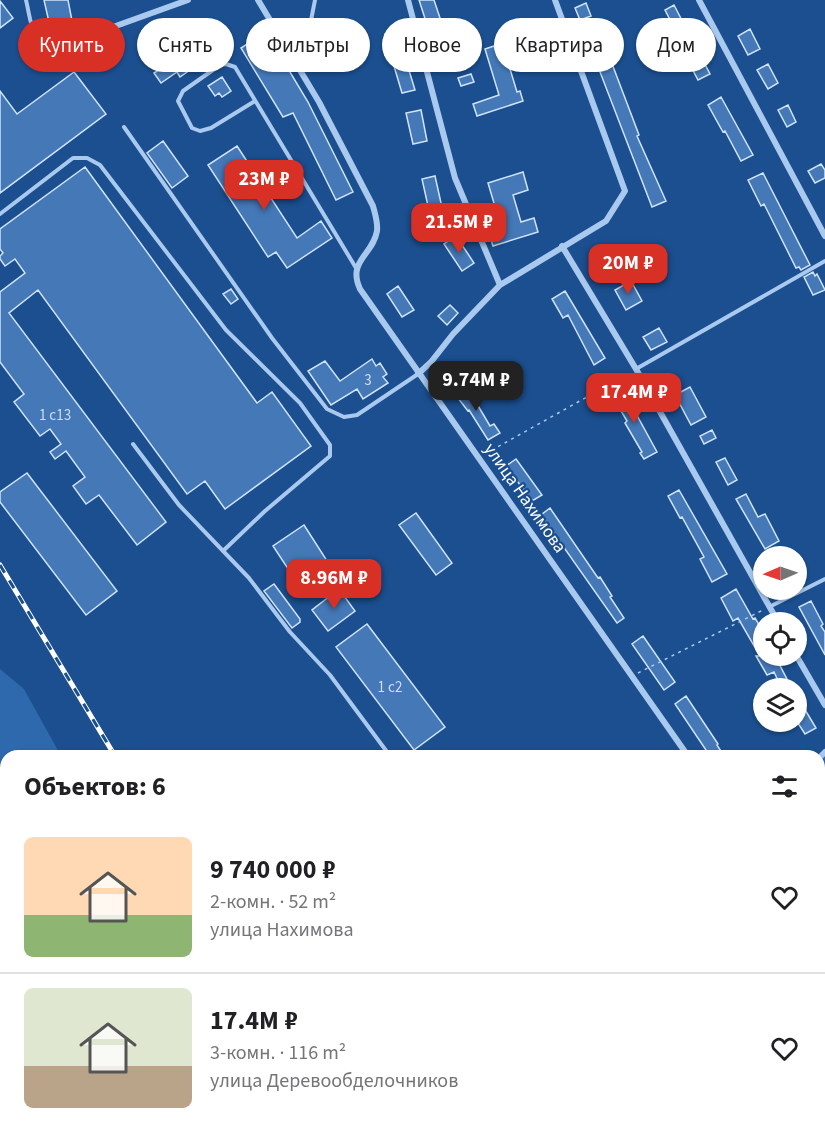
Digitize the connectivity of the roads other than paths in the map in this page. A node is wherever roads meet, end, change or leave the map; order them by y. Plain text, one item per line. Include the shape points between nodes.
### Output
1 (26, 0) edge
2 (188, 0) edge
3 (258, 0) edge
4 (315, 0) edge
5 (408, 0) edge
6 (555, 0) edge
7 (699, 0) edge
8 (30, 18) edge
9 (269, 18) edge
10 (312, 18) edge
11 (125, 23) edge
12 (301, 72) edge
13 (255, 101) junction
14 (124, 128) dead end
15 (0, 214) edge
16 (825, 236) edge
17 (562, 246) junction
18 (825, 261) edge
19 (356, 268) junction
20 (500, 285) junction
21 (636, 369) junction
22 (418, 374) junction
23 (133, 444) dead end
24 (223, 551) junction
25 (825, 579) edge
26 (769, 607) junction
27 (772, 612) edge
28 (802, 666) edge
29 (825, 705) edge
30 (386, 750) edge
31 (684, 750) edge

1 - 8 lane
2 - 11 street
3 - 9 street
4 - 10 lane
5 - 20 street via 455,178
6 - 17 street via 625,191 606,221
7 - 16 street
12 - 19 street via 354,166 376,215 375,238
13 - 13 lane via 235,68 226,64 183,91 178,101 192,128 200,131
13 - 19 lane
14 - 22 lane via 272,338 327,409 344,417 357,415
15 - 24 lane via 73,158 87,158 100,165 226,330 300,403 330,446 330,456
17 - 20 street
17 - 21 street
18 - 21 lane
19 - 22 street, улица Нахимова via 360,289
20 - 22 street
21 - 26 street
22 - 31 street, улица Нахимова
23 - 24 lane via 179,505
24 - 30 lane via 330,675
25 - 26 lane
26 - 27 street
28 - 29 street

